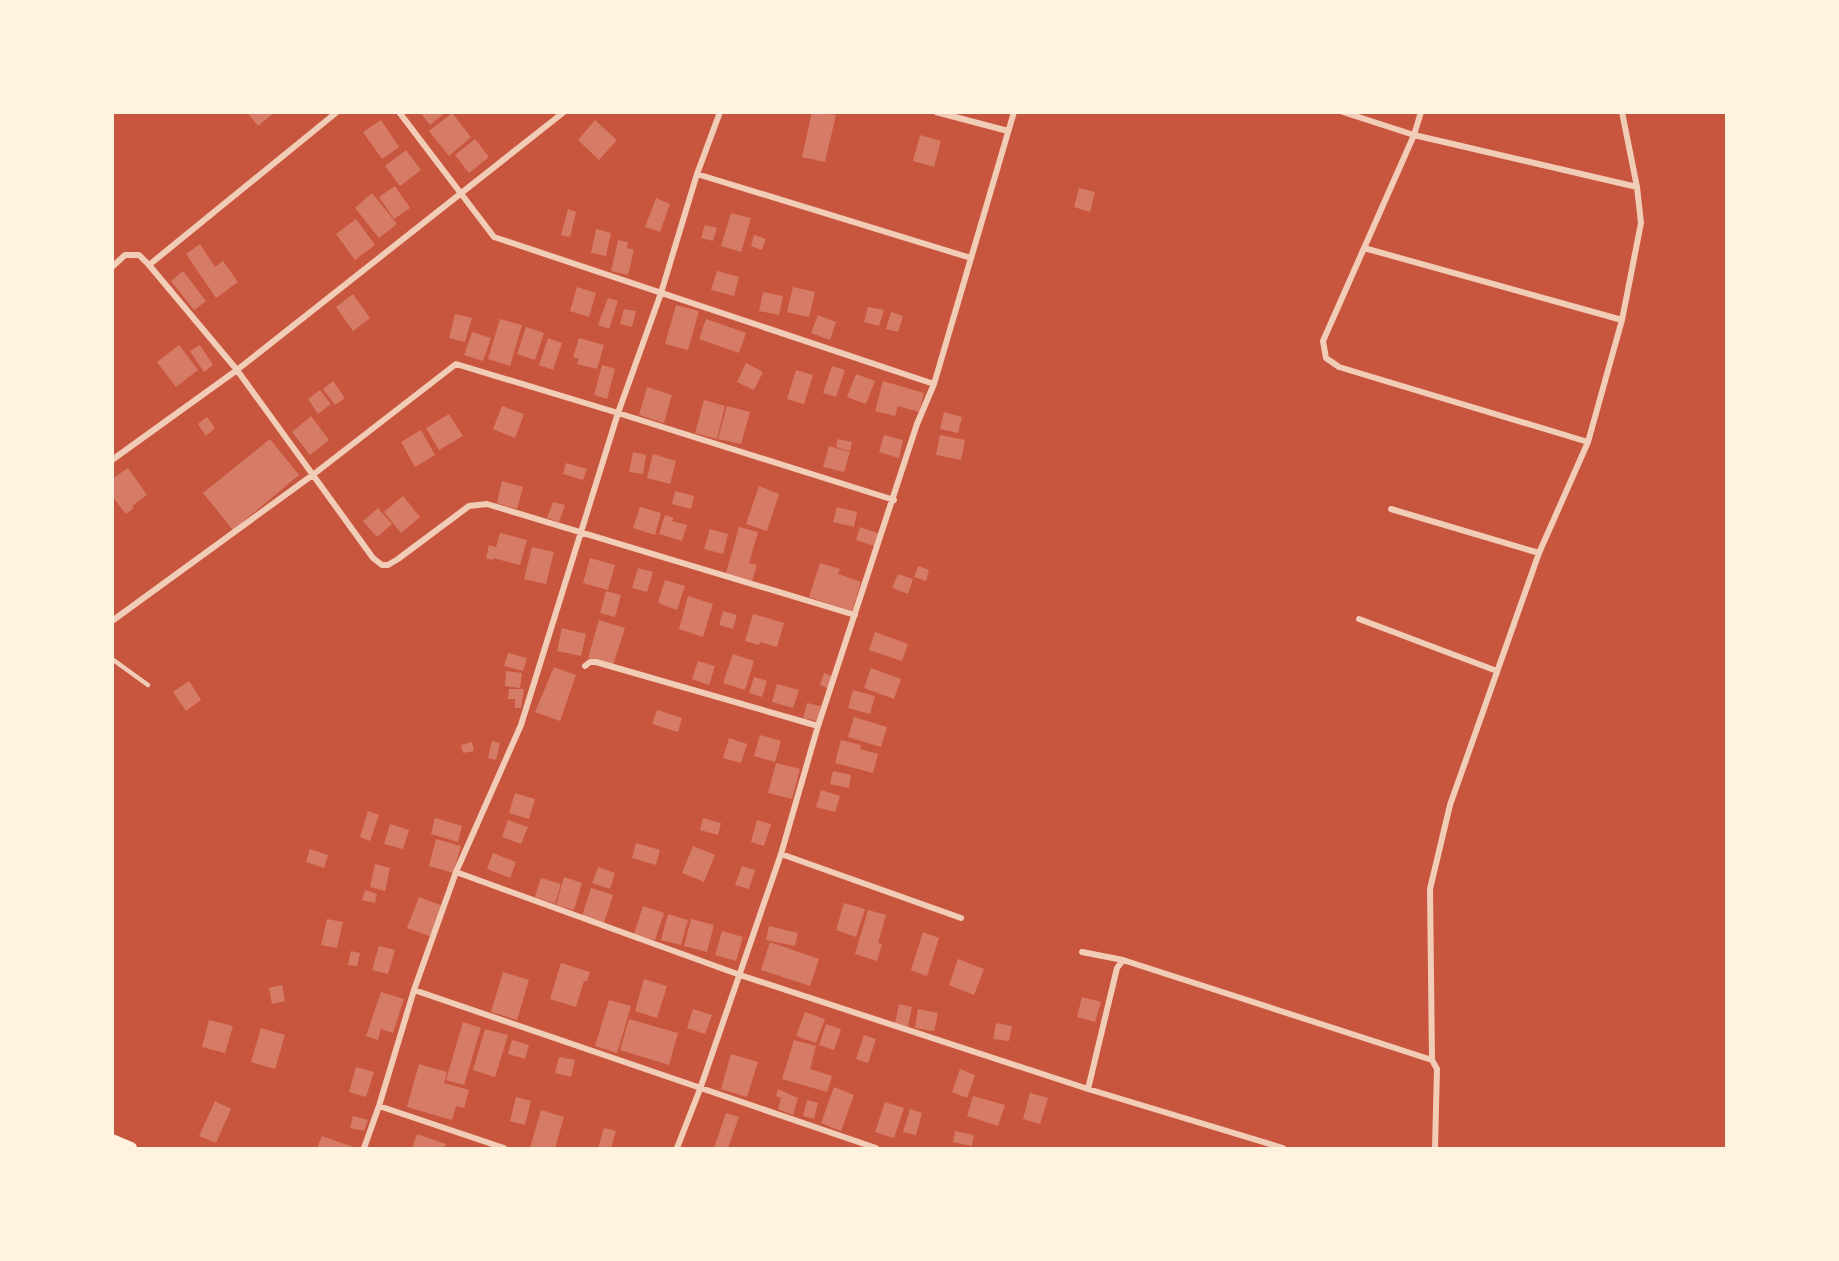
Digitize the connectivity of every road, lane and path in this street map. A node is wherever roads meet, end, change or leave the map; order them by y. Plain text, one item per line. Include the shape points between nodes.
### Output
1 (337, 112) edge
2 (399, 112) edge
3 (564, 112) edge
4 (720, 112) edge
5 (936, 112) edge
6 (1014, 112) edge
7 (1343, 112) edge
8 (1421, 112) edge
9 (1622, 112) edge
10 (1008, 131) junction
11 (1414, 135) junction
12 (697, 174) junction
13 (1637, 187) junction
14 (462, 194) junction
15 (1364, 248) junction
16 (971, 258) junction
17 (149, 265) junction
18 (112, 267) edge
19 (661, 293) junction
20 (1622, 320) junction
21 (237, 370) junction
22 (934, 384) junction
23 (618, 413) junction
24 (1588, 442) junction
25 (112, 460) edge
26 (314, 474) junction
27 (894, 500) junction
28 (1391, 509) dead end
29 (580, 532) junction
30 (1539, 553) junction
31 (855, 615) junction
32 (1359, 619) dead end
33 (112, 621) edge
34 (112, 658) edge
35 (585, 666) dead end
36 (1497, 672) junction
37 (148, 685) dead end
38 (818, 726) junction
39 (781, 854) junction
40 (456, 872) junction
41 (961, 918) dead end
42 (1082, 952) dead end
43 (1123, 960) junction
44 (740, 975) junction
45 (414, 990) junction
46 (1432, 1060) junction
47 (700, 1089) junction
48 (1088, 1089) junction
49 (379, 1106) junction
50 (112, 1140) edge
51 (131, 1149) edge
52 (364, 1149) edge
53 (504, 1149) edge
54 (678, 1149) edge
55 (876, 1149) edge
56 (1283, 1149) edge
57 (1436, 1149) edge

1 - 17 street
2 - 14 street
3 - 14 street
4 - 12 street
5 - 10 street
6 - 10 street
7 - 11 street
8 - 11 street
9 - 13 street
10 - 16 street
11 - 13 street
11 - 15 street
12 - 16 street
12 - 19 street
13 - 20 street via 1641,223
14 - 19 street via 494,237
14 - 21 street
15 - 20 street
15 - 24 street via 1323,341 1326,358 1350,372
16 - 22 street
17 - 18 street via 139,255 125,255
17 - 21 street
19 - 22 street
19 - 23 street
20 - 24 street
21 - 25 street
21 - 26 street
22 - 27 street via 917,424
23 - 26 street via 456,364
23 - 27 street
23 - 29 street
24 - 30 street
26 - 29 street via 373,558 382,565 398,559 469,506 487,504
26 - 33 street
27 - 31 street
28 - 30 street
29 - 31 street
29 - 40 street via 521,725
30 - 36 street
31 - 38 street
32 - 36 street
34 - 37 lane
35 - 38 street via 596,662
36 - 46 street via 1450,805 1430,889
38 - 39 street
39 - 41 street
39 - 44 street
40 - 44 street
40 - 45 street
42 - 43 street
43 - 46 street
43 - 48 street via 1117,968
44 - 47 street
44 - 48 street
45 - 47 street
45 - 49 street
46 - 57 street via 1437,1069
47 - 54 street
47 - 55 street
48 - 56 street
49 - 52 street
49 - 53 street
50 - 51 main road

